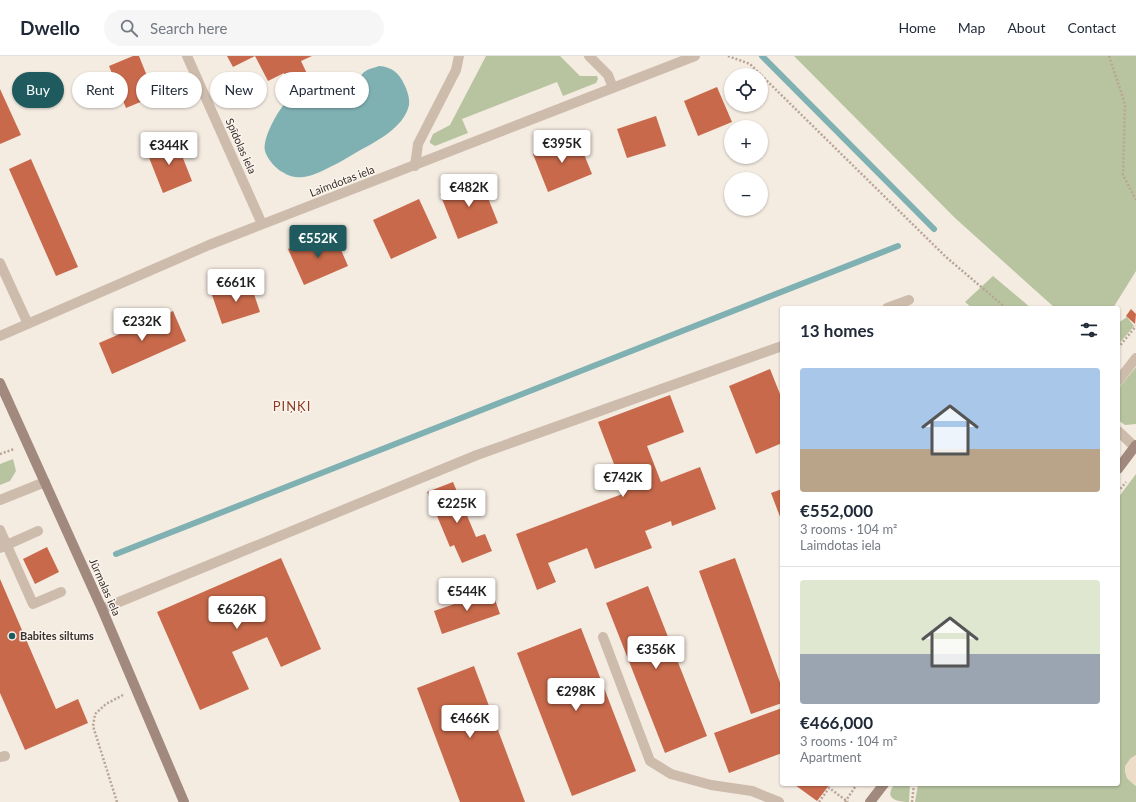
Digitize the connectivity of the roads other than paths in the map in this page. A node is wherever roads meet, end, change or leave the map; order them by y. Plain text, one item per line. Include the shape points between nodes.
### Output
1 (187, 56) edge
2 (458, 56) edge
3 (589, 56) edge
4 (695, 56) edge
5 (613, 88) junction
6 (415, 166) junction
7 (262, 224) junction
8 (0, 263) edge
9 (909, 300) dead end
10 (892, 306) edge
11 (28, 324) junction
12 (0, 336) edge
13 (780, 347) edge
14 (1136, 358) edge
15 (1120, 378) edge
16 (0, 383) edge
17 (1120, 433) edge
18 (1135, 446) edge
19 (1120, 466) edge
20 (45, 482) junction
21 (0, 500) edge
22 (0, 530) edge
23 (38, 531) dead end
24 (3, 546) edge
25 (61, 592) dead end
26 (102, 609) junction
27 (603, 637) dead end
28 (882, 786) edge
29 (184, 802) edge
30 (779, 802) edge
31 (870, 802) edge

1 - 7 street, Spīdolas iela
2 - 6 street via 456,70 418,144
3 - 5 street via 608,75
4 - 5 street, Laimdotas iela
5 - 6 street, Laimdotas iela
6 - 7 street, Laimdotas iela
7 - 11 street, Laimdotas iela
8 - 11 street
9 - 10 street
11 - 12 street, Laimdotas iela
13 - 26 street via 477,455
14 - 15 street
16 - 20 main road, Jūrmalas iela
17 - 18 street
18 - 19 main road
20 - 21 street
20 - 26 main road, Jūrmalas iela
22 - 24 street
23 - 24 street
24 - 25 street via 33,604
26 - 29 main road, Jūrmalas iela
27 - 30 street via 650,761 672,774 711,785 752,791
28 - 31 main road

